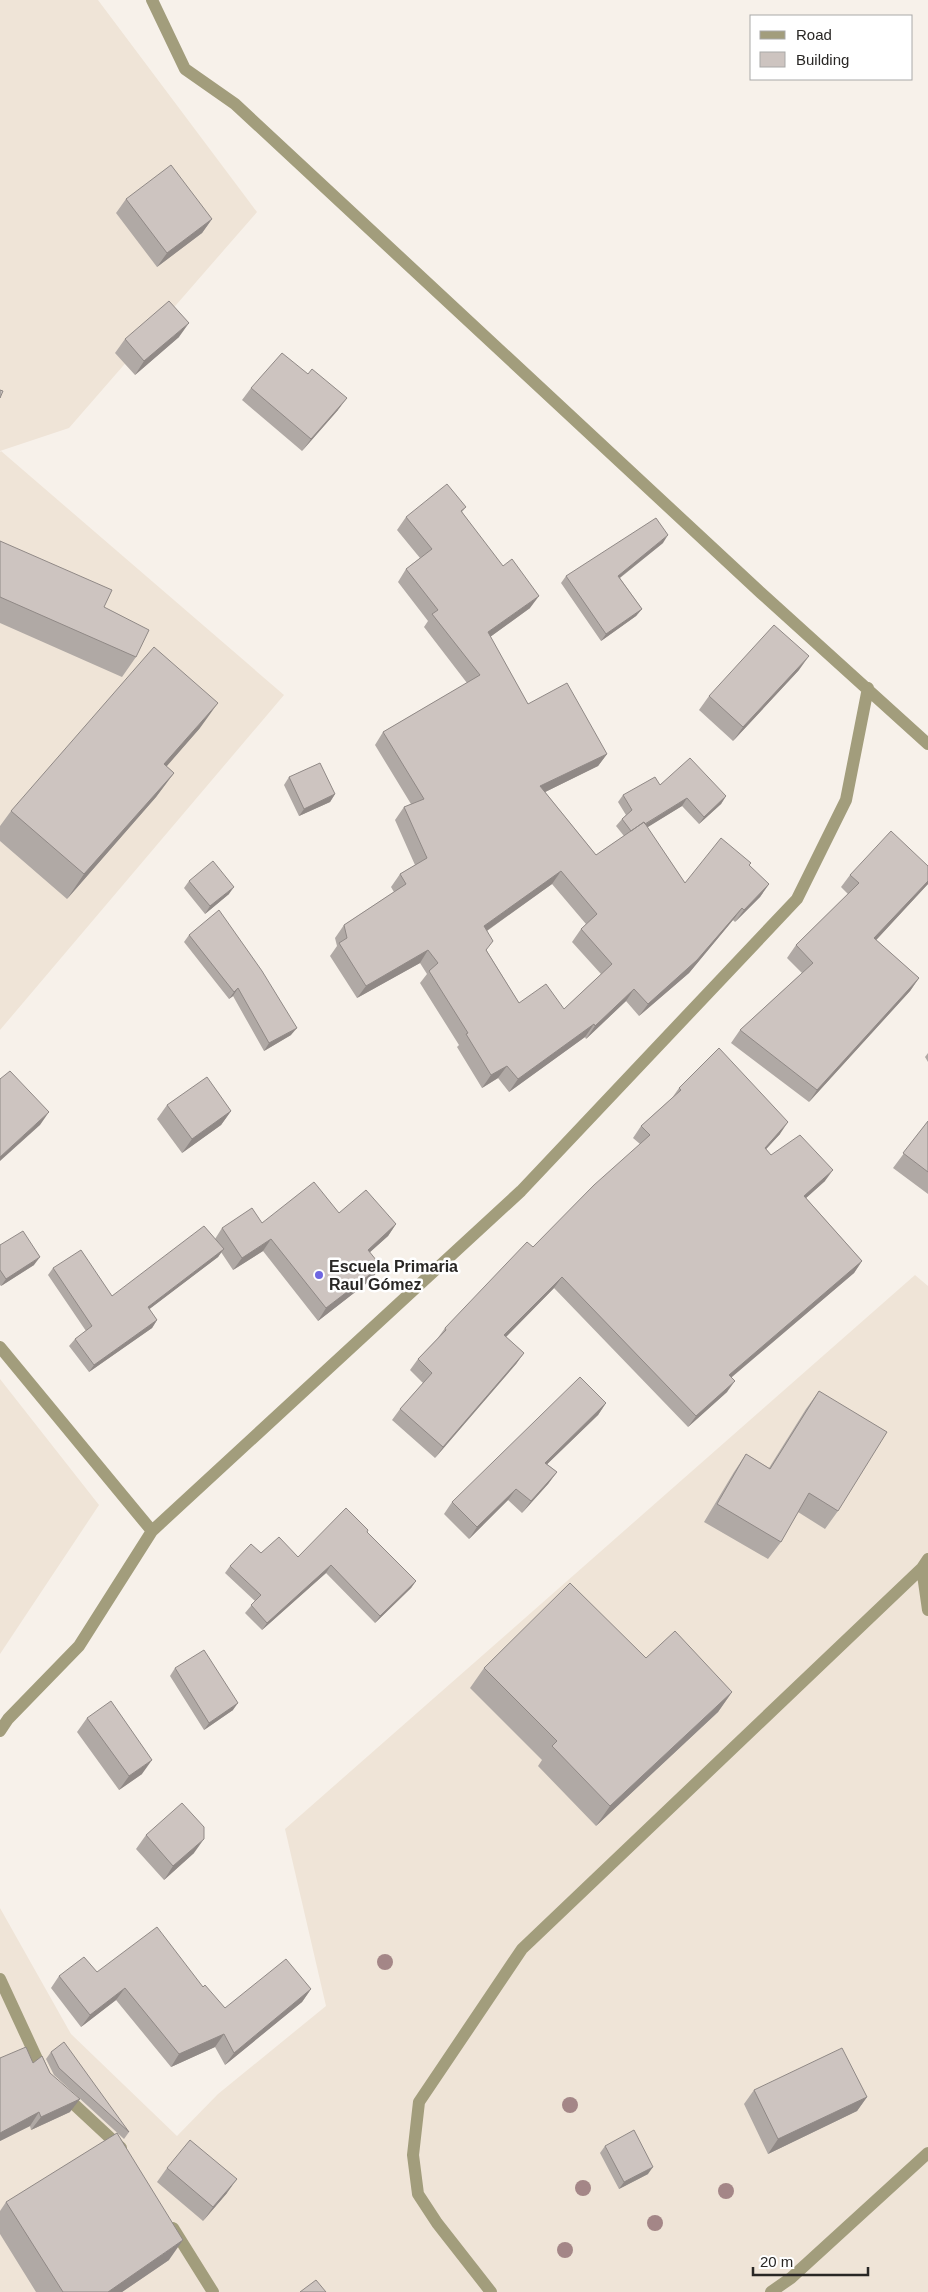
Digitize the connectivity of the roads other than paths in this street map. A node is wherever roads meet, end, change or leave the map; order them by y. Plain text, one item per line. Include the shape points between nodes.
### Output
1 (152, 0) edge
2 (868, 688) junction
3 (928, 744) edge
4 (0, 1347) edge
5 (152, 1531) junction
6 (925, 1564) edge
7 (928, 1610) edge
8 (0, 1731) edge
9 (0, 1979) edge
10 (928, 2153) edge
11 (132, 2161) edge
12 (167, 2218) edge
13 (213, 2292) edge
14 (490, 2292) edge
15 (771, 2292) edge

1 - 2 street via 185,69 235,104 761,593
2 - 3 street
2 - 5 street via 846,800 797,900 521,1190
4 - 5 street
5 - 8 street via 79,1646
6 - 7 street
6 - 14 street via 522,1949 419,2102 413,2155 418,2194
9 - 11 street via 47,2080
10 - 15 street via 791,2278
12 - 13 street

